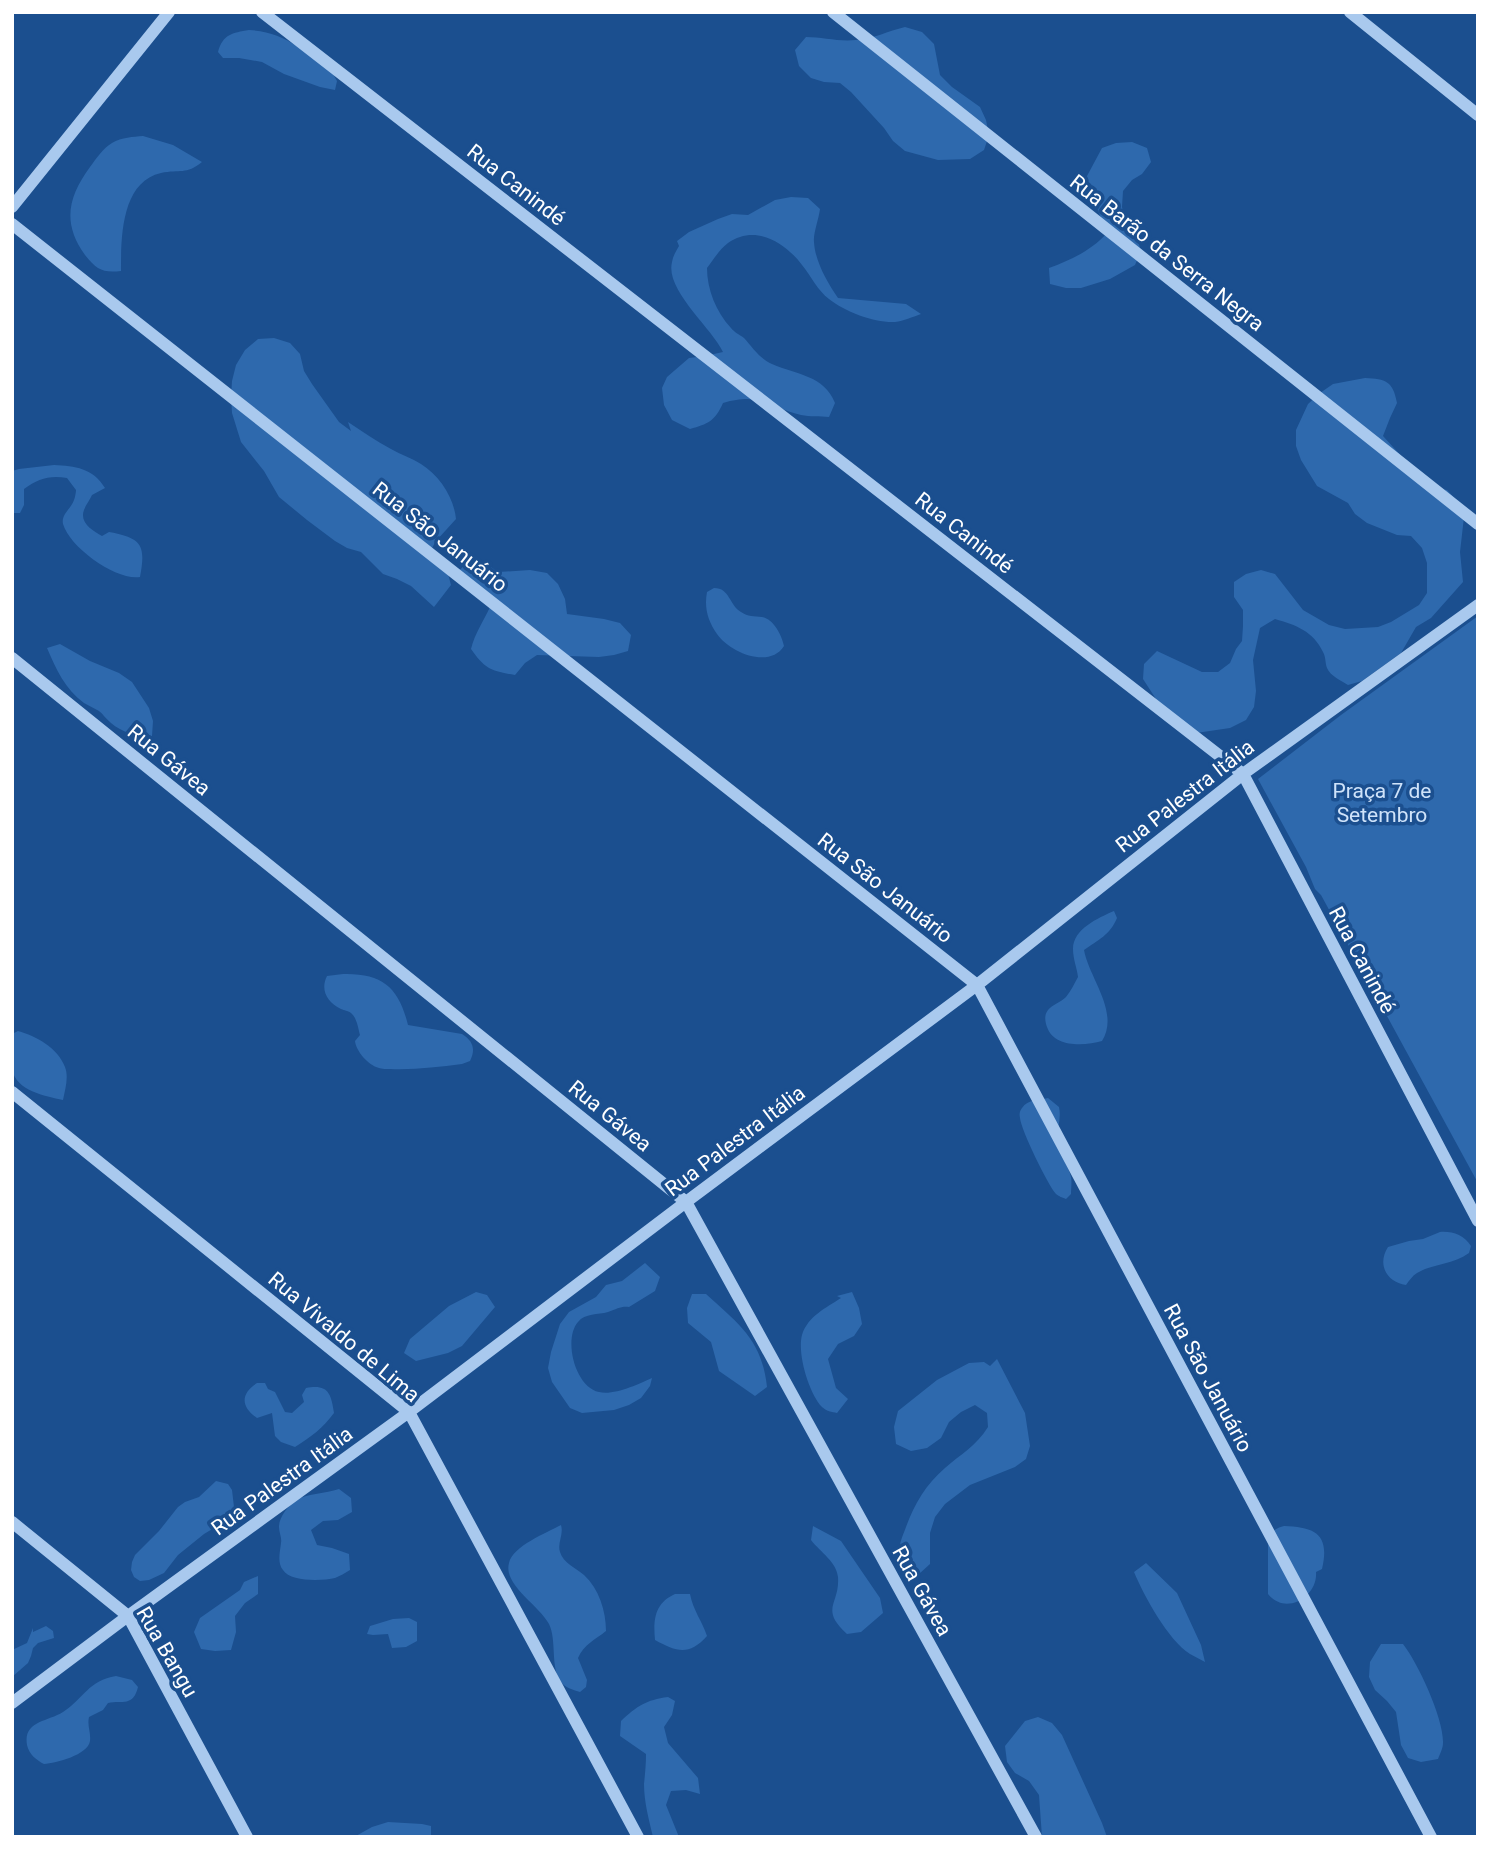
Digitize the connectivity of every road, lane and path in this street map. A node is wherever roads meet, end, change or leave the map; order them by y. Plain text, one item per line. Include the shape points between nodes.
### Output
1 (169, 12) edge
2 (262, 12) edge
3 (833, 12) edge
4 (1349, 12) edge
5 (1478, 115) edge
6 (12, 206) edge
7 (12, 224) edge
8 (1478, 524) edge
9 (1478, 605) edge
10 (12, 658) edge
11 (1243, 774) junction
12 (977, 985) junction
13 (12, 1093) edge
14 (686, 1202) junction
15 (1478, 1221) edge
16 (409, 1412) junction
17 (12, 1522) edge
18 (128, 1616) junction
19 (12, 1703) edge
20 (247, 1837) edge
21 (638, 1837) edge
22 (1036, 1837) edge
23 (1431, 1837) edge

1 - 6 street
2 - 11 street, Rua Canindé
3 - 8 street, Rua Barão da Serra Negra
4 - 5 street
7 - 12 street, Rua São Januário
9 - 11 street, Rua Palestra Itália
10 - 14 street, Rua Gávea
11 - 12 street, Rua Palestra Itália
11 - 15 street, Rua Canindé
12 - 14 street, Rua Palestra Itália
12 - 23 street, Rua São Januário
13 - 16 street, Rua Vivaldo de Lima
14 - 16 street, Rua Palestra Itália
14 - 22 street, Rua Gávea
16 - 18 street, Rua Palestra Itália
16 - 21 street, Rua Vivaldo de Lima
17 - 18 street, Rua Bangu
18 - 19 street, Rua Palestra Itália
18 - 20 street, Rua Bangu

